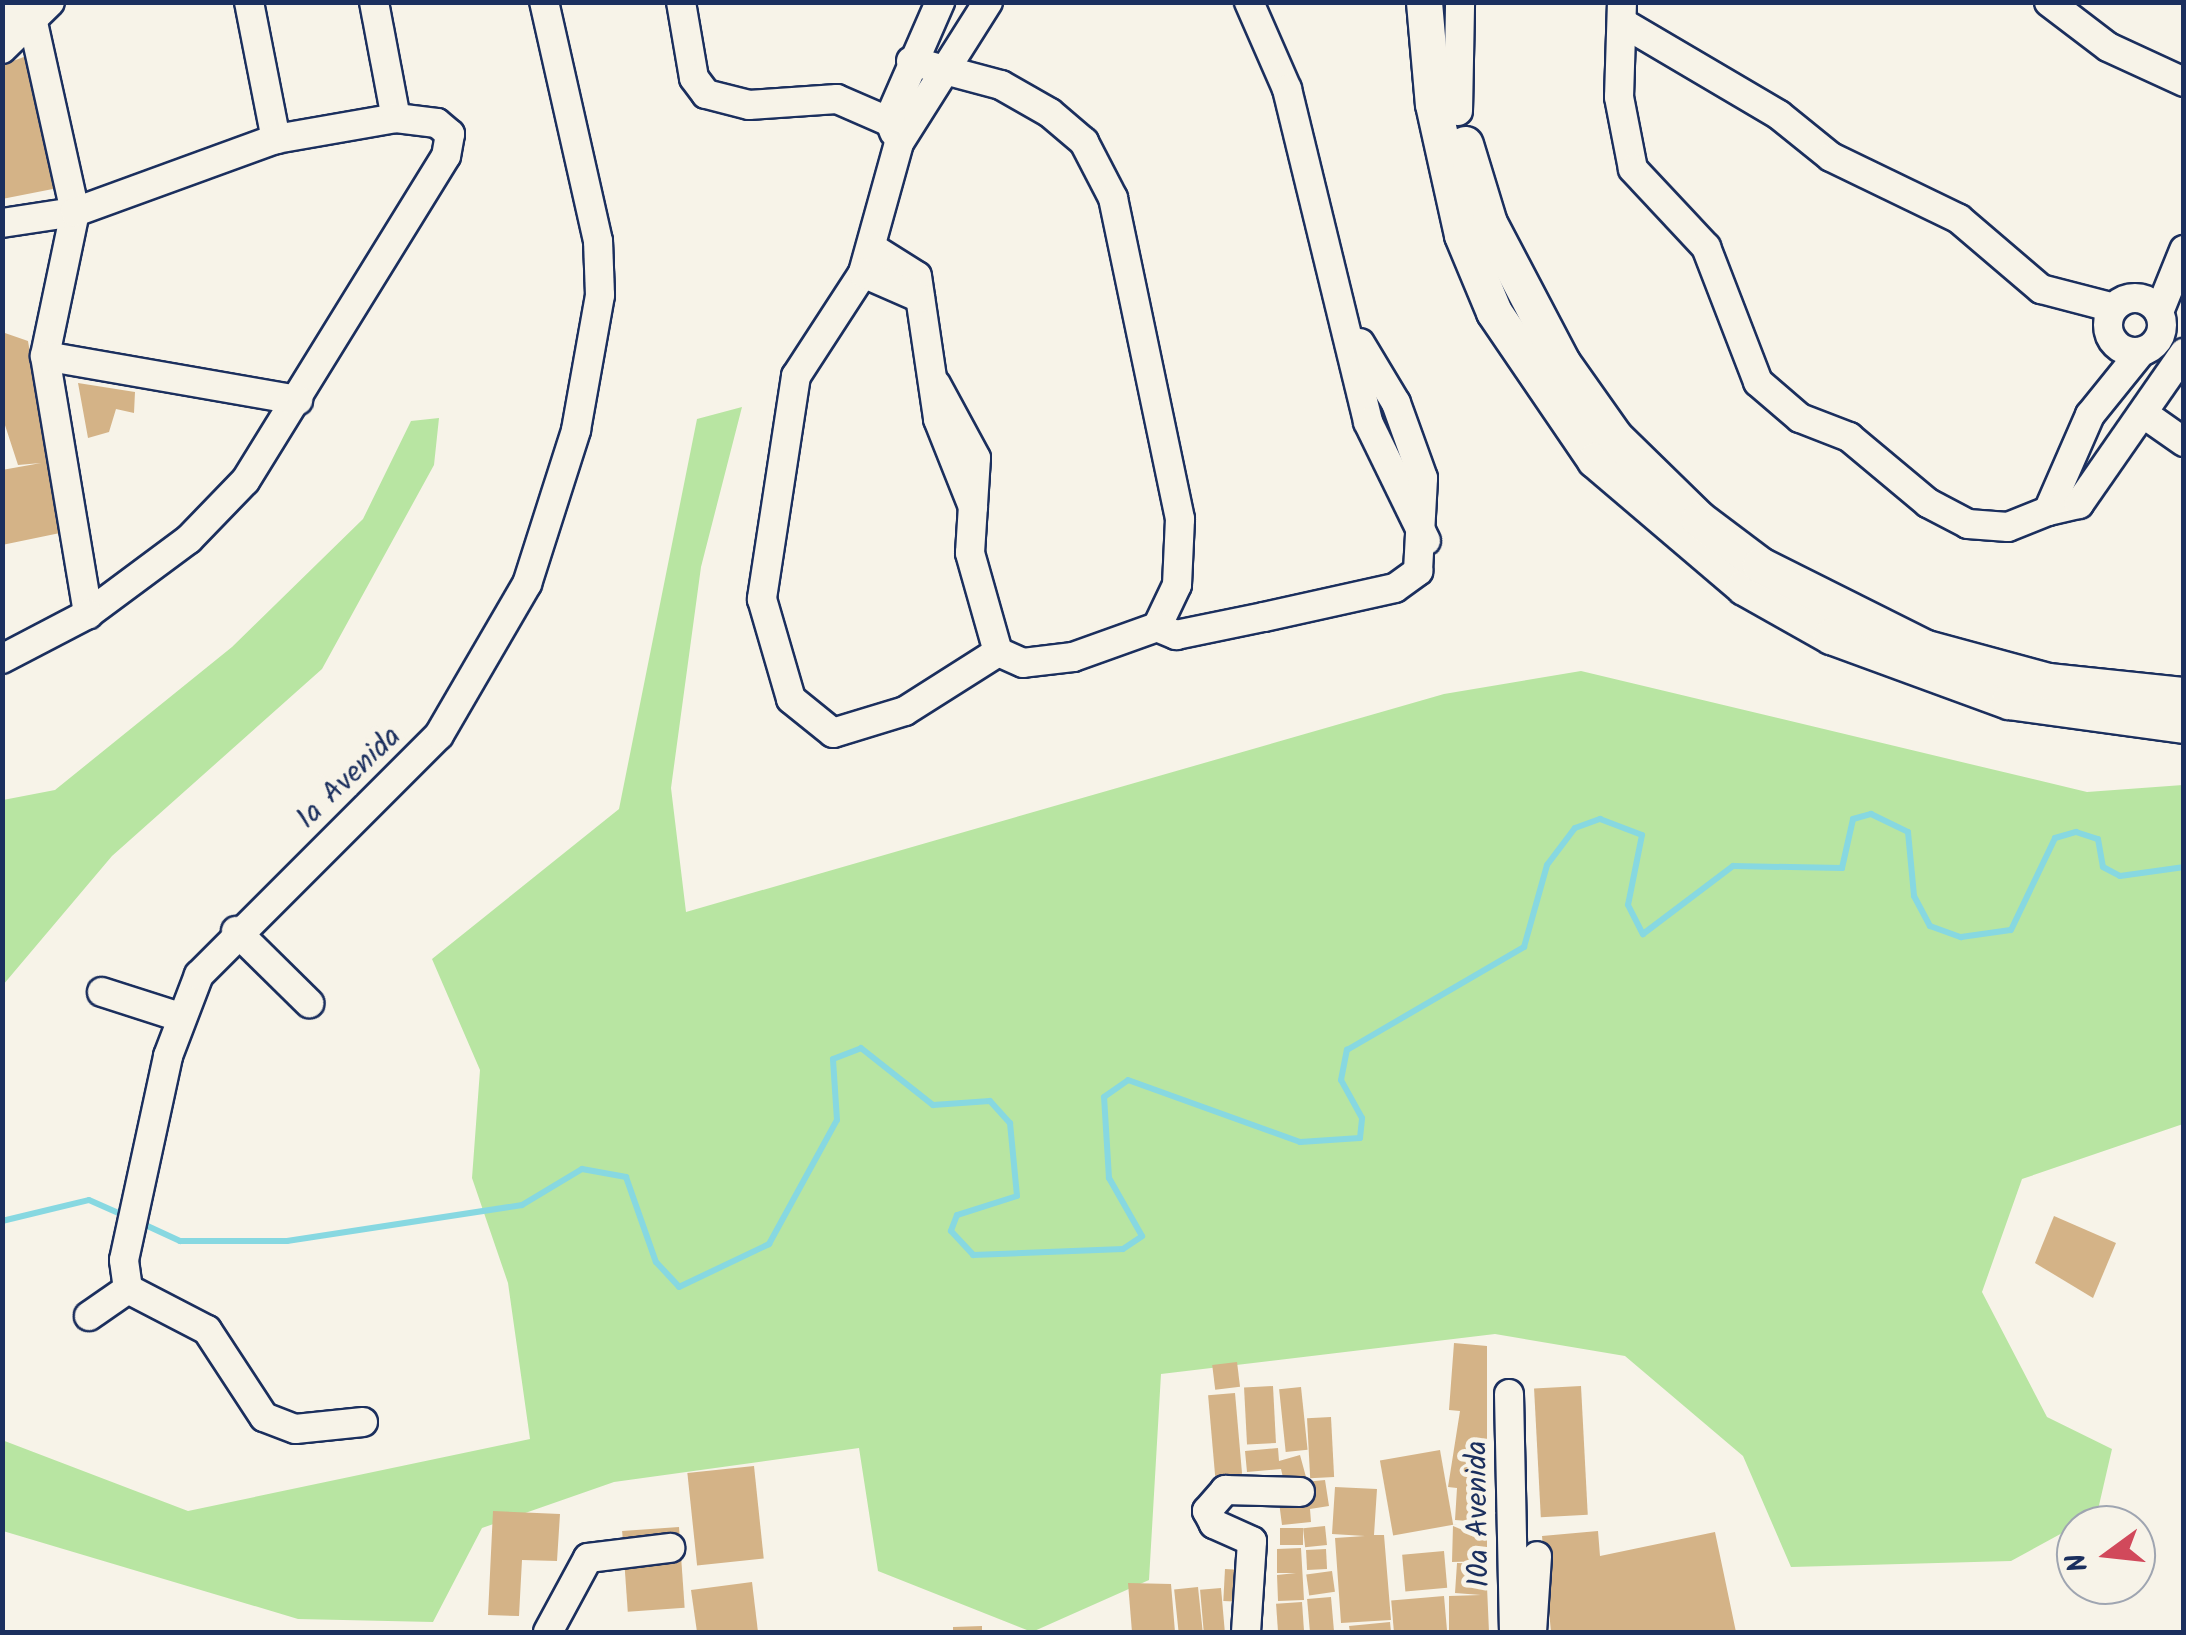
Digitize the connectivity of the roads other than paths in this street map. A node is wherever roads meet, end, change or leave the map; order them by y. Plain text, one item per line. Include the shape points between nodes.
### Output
1 (50, 2) edge
2 (249, 2) edge
3 (374, 2) edge
4 (544, 2) edge
5 (681, 2) edge
6 (940, 2) edge
7 (988, 2) edge
8 (1250, 2) edge
9 (1401, 2) edge
10 (1424, 2) edge
11 (1444, 2) edge
12 (1460, 2) edge
13 (2048, 2) edge
14 (1623, 13) edge
15 (28, 15) edge
16 (2, 17) edge
17 (2, 49) edge
18 (911, 61) junction
19 (946, 66) junction
20 (2184, 82) edge
21 (1458, 111) junction
22 (396, 118) junction
23 (898, 130) junction
24 (276, 138) junction
25 (75, 212) junction
26 (2, 223) edge
27 (1462, 235) junction
28 (2184, 250) edge
29 (867, 260) junction
30 (2114, 308) junction
31 (2160, 312) junction
32 (2140, 352) junction
33 (2184, 353) edge
34 (46, 356) junction
35 (298, 400) junction
36 (2144, 414) junction
37 (2184, 442) edge
38 (2048, 511) junction
39 (1177, 585) junction
40 (88, 614) junction
41 (1223, 624) junction
42 (1157, 628) junction
43 (998, 652) junction
44 (2, 659) edge
45 (2184, 695) edge
46 (2184, 725) edge
47 (236, 931) junction
48 (102, 992) dead end
49 (309, 1003) dead end
50 (180, 1016) junction
51 (128, 1289) junction
52 (89, 1316) dead end
53 (1509, 1394) dead end
54 (363, 1422) dead end
55 (1300, 1492) dead end
56 (670, 1548) dead end
57 (1537, 1556) dead end
58 (548, 1632) edge
59 (1246, 1632) edge
60 (1514, 1632) edge
61 (1532, 1632) edge

1 - 15 street
2 - 24 street
3 - 22 street
4 - 47 street, 1a Avenida via 598,240 600,295 576,430 527,584 439,735
5 - 23 street via 694,78 706,94 748,105 836,98
6 - 18 street
7 - 19 street
8 - 41 street via 1287,90 1352,331 1368,422 1426,541 1418,571 1395,588
9 - 27 main road via 1424,144
10 - 27 main road via 1433,104
11 - 21 main road
12 - 21 street
13 - 20 street via 2108,47
14 - 30 street via 1831,157 1959,219 2041,289
14 - 38 street via 1619,97 1633,168 1706,247 1758,382 1968,524 2008,527
15 - 16 street
15 - 17 street
15 - 25 street
18 - 19 street
18 - 23 street
19 - 23 street
19 - 39 street via 1050,113 1084,142 1113,198 1174,474
21 - 45 main road via 1489,223 1542,330 1615,438 1679,504 1760,565 1926,648 2048,681
22 - 24 street
22 - 35 street via 437,123 452,145 333,328
23 - 29 street
24 - 25 street
25 - 26 street
25 - 34 street
27 - 46 main road via 1494,312 1596,460 1744,587 1831,636 1960,688 2118,721
28 - 31 street
29 - 43 street via 920,298 936,384 976,458 975,581
29 - 43 street via 808,346 785,420 762,598 791,699 814,726 857,729
30 - 31 street via 2138,298
30 - 32 street via 2110,334
31 - 32 street via 2160,338
32 - 38 street via 2090,416
33 - 36 street
34 - 35 street
34 - 40 street
35 - 40 street via 245,481 189,539
36 - 37 street
36 - 38 street via 2079,504
39 - 41 street
39 - 42 street
40 - 44 street
41 - 42 street via 1176,635
42 - 43 street via 1073,657 1023,663
47 - 49 street
47 - 50 street, 1a Avenida
48 - 50 street
50 - 51 street, 1a Avenida via 134,1220
51 - 52 street
51 - 54 street via 207,1330 264,1417 295,1429
53 - 60 street, 10a Avenida
55 - 59 street via 1224,1490 1208,1511 1214,1524 1252,1541
56 - 58 street via 588,1558
57 - 61 street

